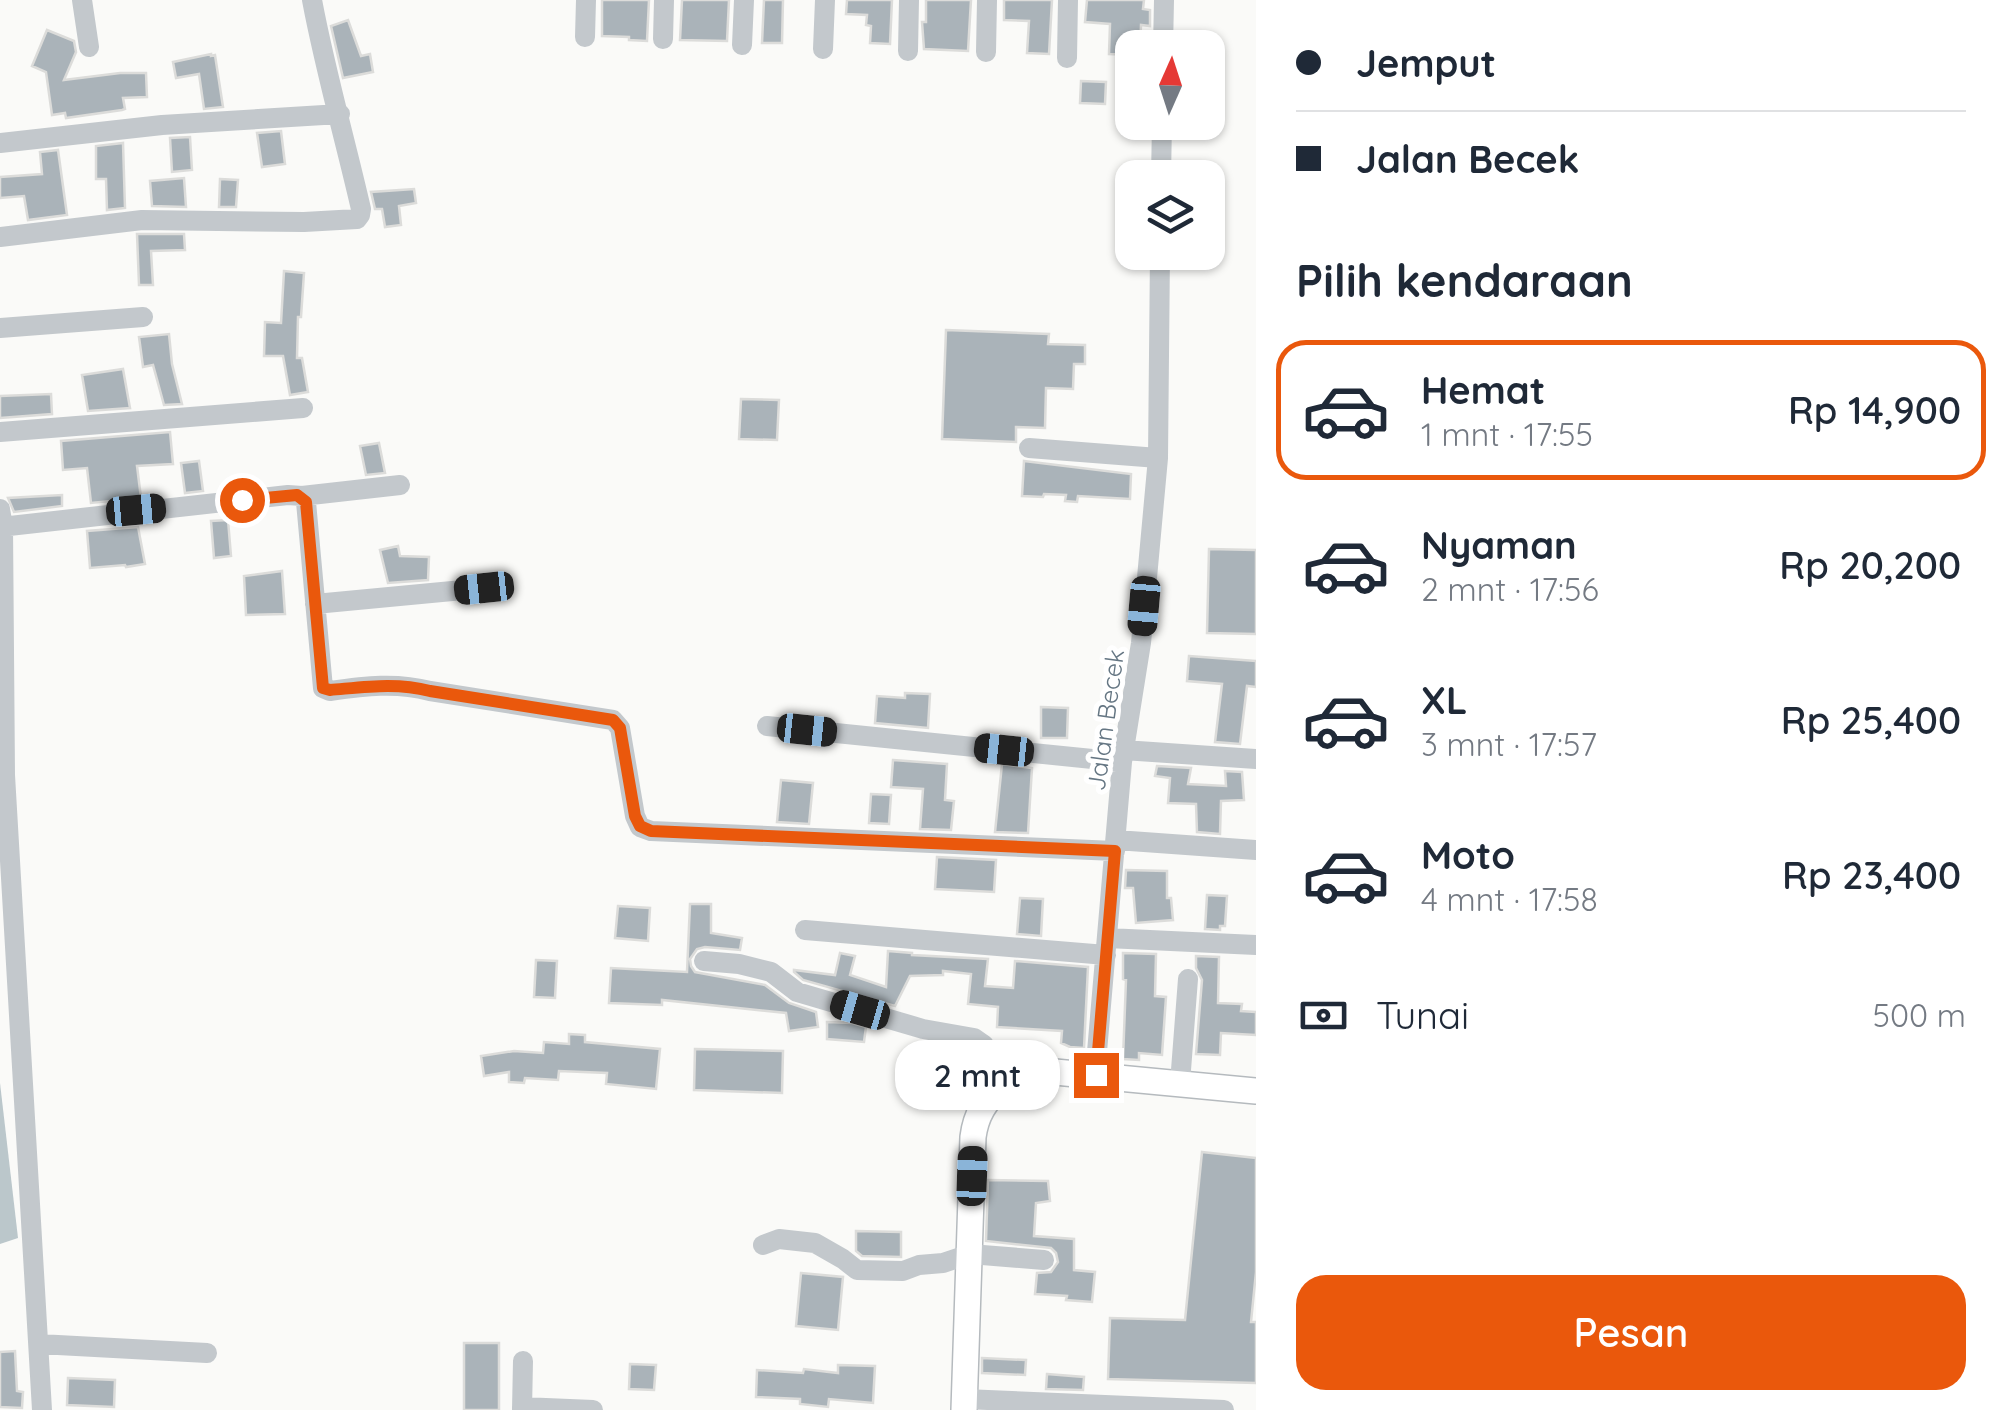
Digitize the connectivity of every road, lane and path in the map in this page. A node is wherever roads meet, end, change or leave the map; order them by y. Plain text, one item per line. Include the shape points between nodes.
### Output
1 (82, 0) edge
2 (312, 0) edge
3 (586, 0) edge
4 (664, 0) edge
5 (744, 0) edge
6 (825, 0) edge
7 (909, 0) edge
8 (987, 0) edge
9 (1068, 0) edge
10 (1164, 0) edge
11 (1163, 30) edge
12 (585, 37) dead end
13 (663, 39) dead end
14 (742, 44) dead end
15 (89, 46) dead end
16 (823, 49) dead end
17 (908, 52) dead end
18 (986, 52) dead end
19 (1066, 58) dead end
20 (340, 114) junction
21 (0, 143) edge
22 (0, 238) edge
23 (1160, 270) edge
24 (143, 316) dead end
25 (0, 328) edge
26 (303, 408) dead end
27 (0, 432) edge
28 (1029, 448) dead end
29 (1158, 458) junction
30 (400, 485) dead end
31 (302, 496) junction
32 (1, 521) edge
33 (484, 588) dead end
34 (315, 604) junction
35 (768, 726) dead end
36 (1123, 756) junction
37 (1256, 759) edge
38 (3, 775) edge
39 (1115, 846) junction
40 (1256, 850) edge
41 (805, 930) dead end
42 (1256, 945) edge
43 (1106, 947) junction
44 (704, 961) dead end
45 (1188, 979) dead end
46 (1096, 1075) junction
47 (1180, 1083) junction
48 (1004, 1086) junction
49 (1256, 1090) edge
50 (762, 1245) dead end
51 (970, 1254) junction
52 (1044, 1260) dead end
53 (39, 1344) junction
54 (207, 1354) dead end
55 (522, 1361) dead end
56 (964, 1404) edge
57 (522, 1408) edge
58 (42, 1410) edge
59 (594, 1410) edge
60 (1224, 1410) edge

1 - 15 street
2 - 20 street
3 - 12 street
4 - 13 street
5 - 14 street
6 - 16 street
7 - 17 street
8 - 18 street
9 - 19 street
10 - 11 street
20 - 21 street
20 - 22 street via 362,209 357,219 142,220
23 - 29 street, Jalan Becek
24 - 25 street
26 - 27 street
28 - 29 street
29 - 36 street, Jalan Becek
30 - 31 street
31 - 32 street
31 - 34 street
32 - 38 street
33 - 34 street
34 - 39 street via 323,688 408,686 613,720 620,728 635,816 651,831
35 - 36 street
36 - 37 street
36 - 39 street, Jalan Becek
38 - 53 street
39 - 40 street
39 - 43 street, Jalan Becek
41 - 43 street
42 - 43 street
43 - 46 street, Jalan Becek
44 - 48 street via 771,972 797,992 974,1038
45 - 47 street
46 - 47 main road
46 - 48 main road via 1032,1074
47 - 49 main road
48 - 51 main road via 975,1124
50 - 51 street via 799,1239 856,1270 893,1272
51 - 52 street
51 - 56 main road
53 - 54 street
53 - 58 street
55 - 57 street
56 - 60 street
57 - 59 street

